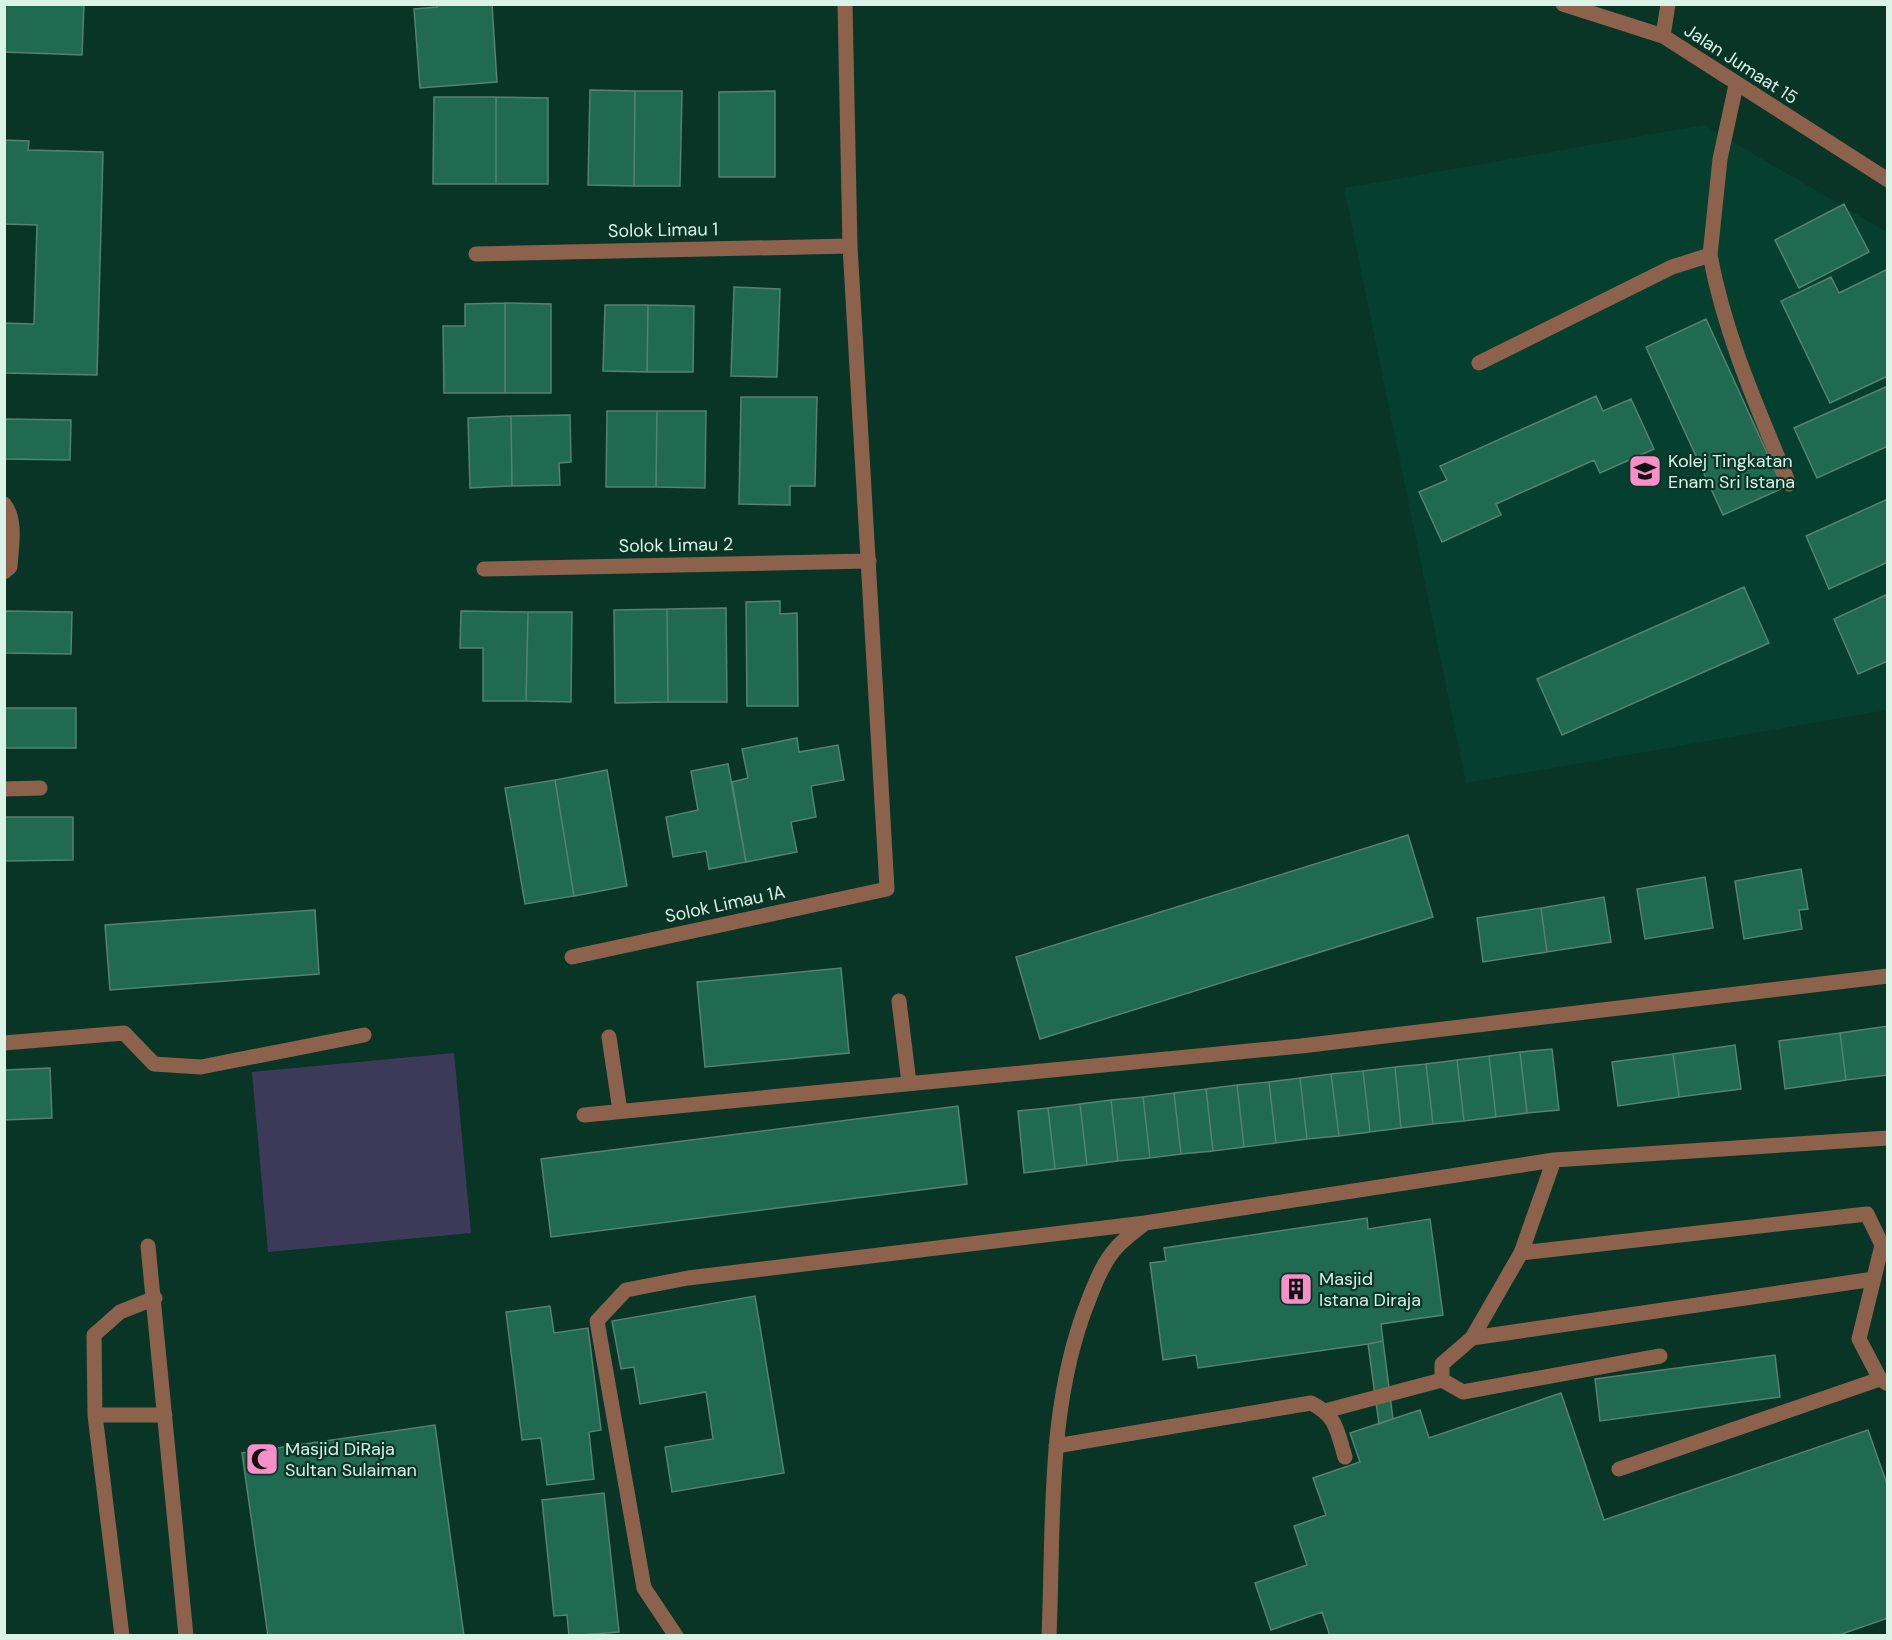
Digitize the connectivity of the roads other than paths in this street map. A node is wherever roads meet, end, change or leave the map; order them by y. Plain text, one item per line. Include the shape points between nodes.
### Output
1 (845, 4) edge
2 (1563, 4) edge
3 (1668, 4) edge
4 (1663, 36) junction
5 (1736, 85) junction
6 (1887, 180) edge
7 (850, 246) junction
8 (476, 254) dead end
9 (1710, 255) junction
10 (1479, 363) dead end
11 (1789, 484) dead end
12 (4, 504) edge
13 (869, 561) junction
14 (484, 569) dead end
15 (4, 572) edge
16 (40, 788) dead end
17 (4, 789) edge
18 (572, 957) dead end
19 (1887, 976) edge
20 (899, 1001) dead end
21 (363, 1035) dead end
22 (609, 1037) dead end
23 (4, 1043) edge
24 (909, 1083) junction
25 (620, 1111) junction
26 (584, 1115) dead end
27 (1887, 1138) edge
28 (1554, 1160) junction
29 (1145, 1223) junction
30 (148, 1246) dead end
31 (1521, 1253) junction
32 (1874, 1279) junction
33 (155, 1298) junction
34 (1472, 1338) junction
35 (1660, 1356) dead end
36 (1442, 1380) junction
37 (1884, 1382) edge
38 (1325, 1411) junction
39 (95, 1414) junction
40 (165, 1415) junction
41 (1056, 1446) junction
42 (1345, 1458) dead end
43 (1619, 1469) dead end
44 (122, 1635) edge
45 (186, 1635) edge
46 (676, 1635) edge
47 (1049, 1635) edge

1 - 7 street
2 - 4 street, Jalan Jumaat 15
3 - 4 street
4 - 5 street, Jalan Jumaat 15
5 - 6 street, Jalan Jumaat 15
5 - 9 street via 1720,159
7 - 8 street, Solok Limau 1
7 - 13 street
9 - 10 street via 1672,267
9 - 11 street via 1718,300 1738,361
12 - 15 street via 12,529 10,567
13 - 14 street, Solok Limau 2
13 - 18 street, Solok Limau 1A via 887,889
16 - 17 street
19 - 24 street via 1301,1046
20 - 24 street
21 - 23 street via 201,1067 154,1064 124,1032
22 - 25 street
24 - 25 street
25 - 26 street
27 - 28 street
28 - 29 street
28 - 31 street
29 - 41 street via 1117,1247 1098,1276 1075,1332
29 - 46 street via 688,1278 626,1290 597,1321 644,1588
30 - 33 street
31 - 32 street via 1867,1214 1882,1245
31 - 34 street
32 - 34 street
32 - 37 street via 1859,1339
33 - 39 street via 120,1312 94,1335
33 - 40 street
34 - 36 street via 1442,1364
35 - 36 street via 1463,1392
36 - 38 street
37 - 43 street
38 - 41 street via 1311,1403
38 - 42 street via 1334,1421
39 - 40 street
39 - 44 street
40 - 45 street
41 - 47 street

